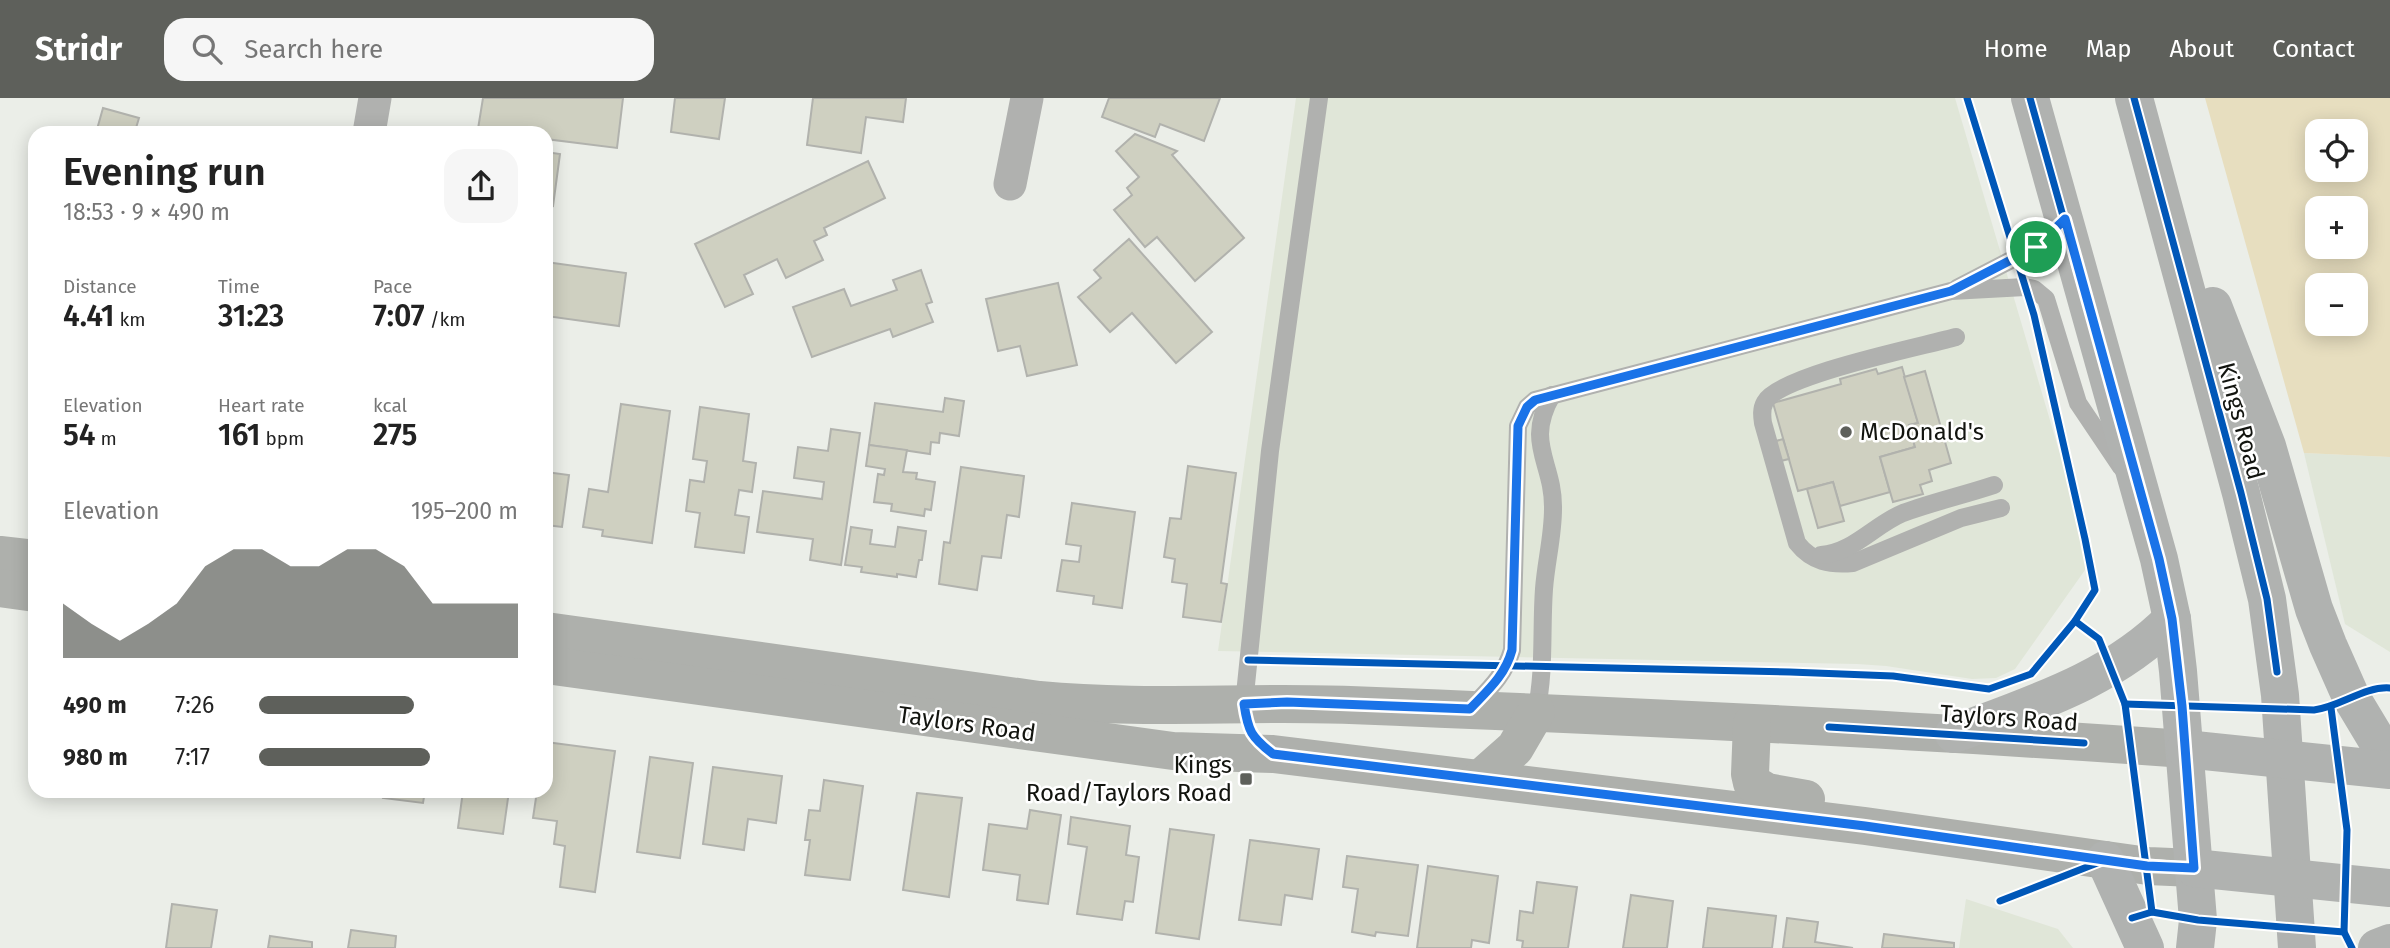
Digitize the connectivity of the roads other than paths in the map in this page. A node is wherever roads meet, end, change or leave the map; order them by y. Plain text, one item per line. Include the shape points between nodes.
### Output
1 (375, 98) edge
2 (1027, 98) edge
3 (1319, 98) edge
4 (2030, 98) edge
5 (2134, 98) edge
6 (370, 126) edge
7 (1010, 184) dead end
8 (2065, 219) junction
9 (1951, 291) junction
10 (1956, 337) dead end
11 (1552, 395) junction
12 (1994, 485) dead end
13 (2140, 496) junction
14 (2001, 508) dead end
15 (1802, 550) junction
16 (0, 555) edge
17 (28, 558) edge
18 (0, 588) edge
19 (28, 592) edge
20 (2172, 619) junction
21 (553, 632) edge
22 (553, 666) edge
23 (1244, 704) junction
24 (1470, 709) junction
25 (1536, 712) junction
26 (1752, 724) junction
27 (1954, 734) junction
28 (2185, 749) junction
29 (1273, 754) junction
30 (2285, 760) junction
31 (2390, 762) edge
32 (2390, 771) edge
33 (1480, 779) junction
34 (2008, 847) junction
35 (2105, 860) junction
36 (2194, 868) junction
37 (2294, 877) junction
38 (2390, 888) edge
39 (2390, 943) edge
40 (2145, 948) edge
41 (2195, 948) edge
42 (2297, 948) edge
43 (2377, 948) edge

1 - 6 street
2 - 7 street
3 - 23 lane via 1270,451
4 - 8 main road
5 - 30 main road, Kings Road via 2266,599
5 - 31 main road via 2267,446 2323,633 2351,697
8 - 9 lane via 2036,247
8 - 13 main road
9 - 11 lane
9 - 13 lane via 2025,287 2041,294 2049,306 2078,403
10 - 15 lane via 1798,380 1765,402 1763,423
11 - 24 lane via 1527,407 1518,426 1512,650 1500,678
11 - 25 lane via 1539,429 1553,506
12 - 15 lane via 1903,513 1842,552 1817,555
13 - 20 main road
14 - 15 lane via 1961,518 1853,564 1820,562
16 - 17 main road
18 - 19 main road
20 - 27 main road via 2134,653 2088,682
20 - 28 main road
21 - 23 main road, Taylors Road via 1039,700 1093,705
22 - 29 main road, Taylors Road via 1123,745
23 - 24 main road, Taylors Road
23 - 29 main road via 1247,727
24 - 25 main road, Taylors Road
25 - 26 main road, Taylors Road
25 - 33 main road via 1515,748
26 - 27 main road, Taylors Road
26 - 34 main road via 1750,774 1757,788 1794,798 1909,813
27 - 28 main road, Taylors Road
28 - 30 main road, Taylors Road
28 - 36 main road
29 - 33 main road, Taylors Road
30 - 32 main road, Taylors Road
30 - 37 main road, Kings Road
33 - 34 main road, Taylors Road
34 - 35 main road, Taylors Road
35 - 36 main road, Taylors Road
35 - 40 main road
36 - 37 main road, Taylors Road
36 - 41 main road
37 - 38 main road, Taylors Road
37 - 42 main road, Kings Road
39 - 43 main road

